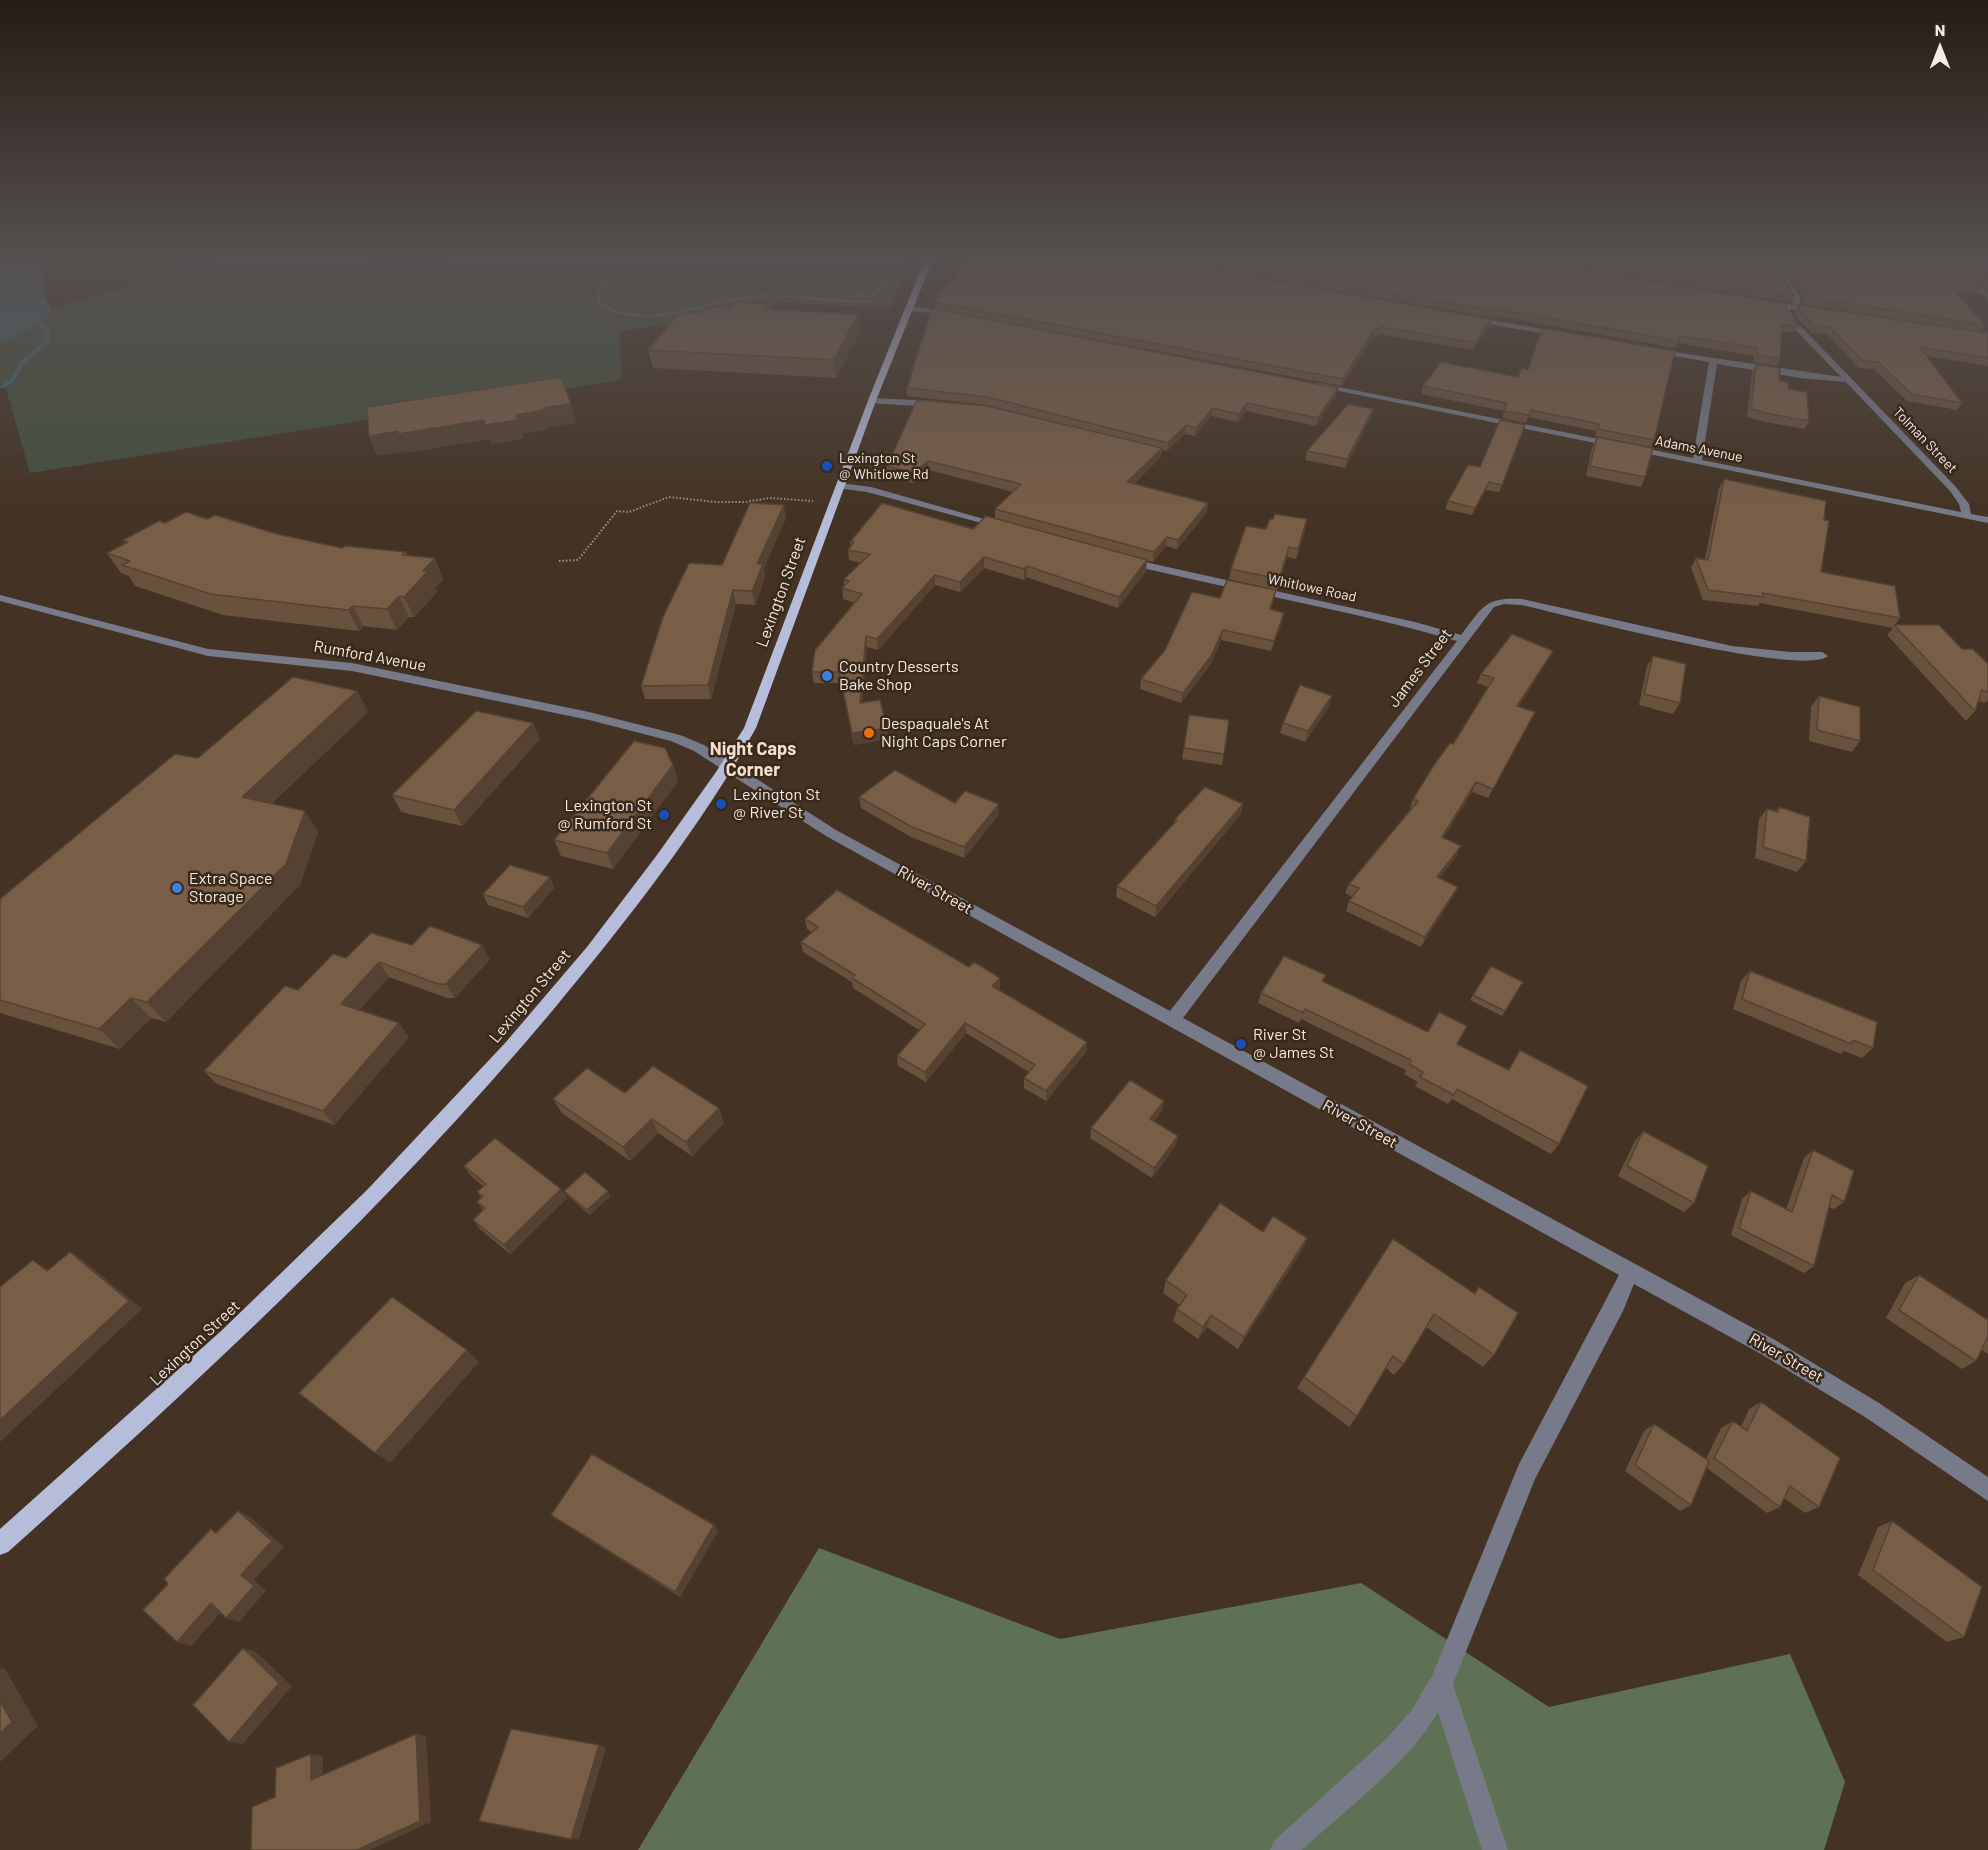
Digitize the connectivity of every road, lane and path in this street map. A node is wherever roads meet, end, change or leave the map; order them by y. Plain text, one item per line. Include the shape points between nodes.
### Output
1 (894, 345) edge
2 (1815, 345) edge
3 (1643, 348) edge
4 (1713, 361) junction
5 (1849, 380) junction
6 (1306, 383) edge
7 (872, 401) junction
8 (949, 405) edge
9 (1697, 462) junction
10 (840, 486) junction
11 (791, 500) dead end
12 (1967, 516) junction
13 (1988, 520) edge
14 (1012, 529) edge
15 (1113, 557) edge
16 (559, 561) dead end
17 (0, 598) edge
18 (1464, 639) junction
19 (1822, 656) dead end
20 (728, 766) junction
21 (1172, 1021) junction
22 (1630, 1271) junction
23 (1988, 1490) edge
24 (0, 1544) edge
25 (1441, 1684) junction
26 (1283, 1850) edge
27 (1495, 1850) edge

1 - 7 main road, Lexington Street
2 - 5 street, Tolman Street
3 - 4 street
4 - 5 street
4 - 9 street
5 - 12 street, Tolman Street via 1953,489
6 - 9 street, Adams Avenue
7 - 8 street
7 - 10 main road, Lexington Street
9 - 12 street, Adams Avenue
10 - 14 street via 868,489
10 - 20 main road, Lexington Street via 762,701
11 - 16 path via 716,502 669,497 629,512 617,511 578,560
12 - 13 street, Adams Avenue
15 - 18 street, Whitlowe Road
17 - 20 street, Rumford Avenue via 222,655 352,667 589,716 683,741
18 - 19 street, James Street via 1490,605 1513,601 1732,650
18 - 21 street, James Street
20 - 21 street, River Street via 831,833
20 - 24 main road, Lexington Street via 610,928 533,1024 459,1106 264,1306
21 - 22 street, River Street
22 - 23 street, River Street via 1801,1366
22 - 25 street via 1527,1472
25 - 26 street via 1420,1720 1395,1748
25 - 27 street

